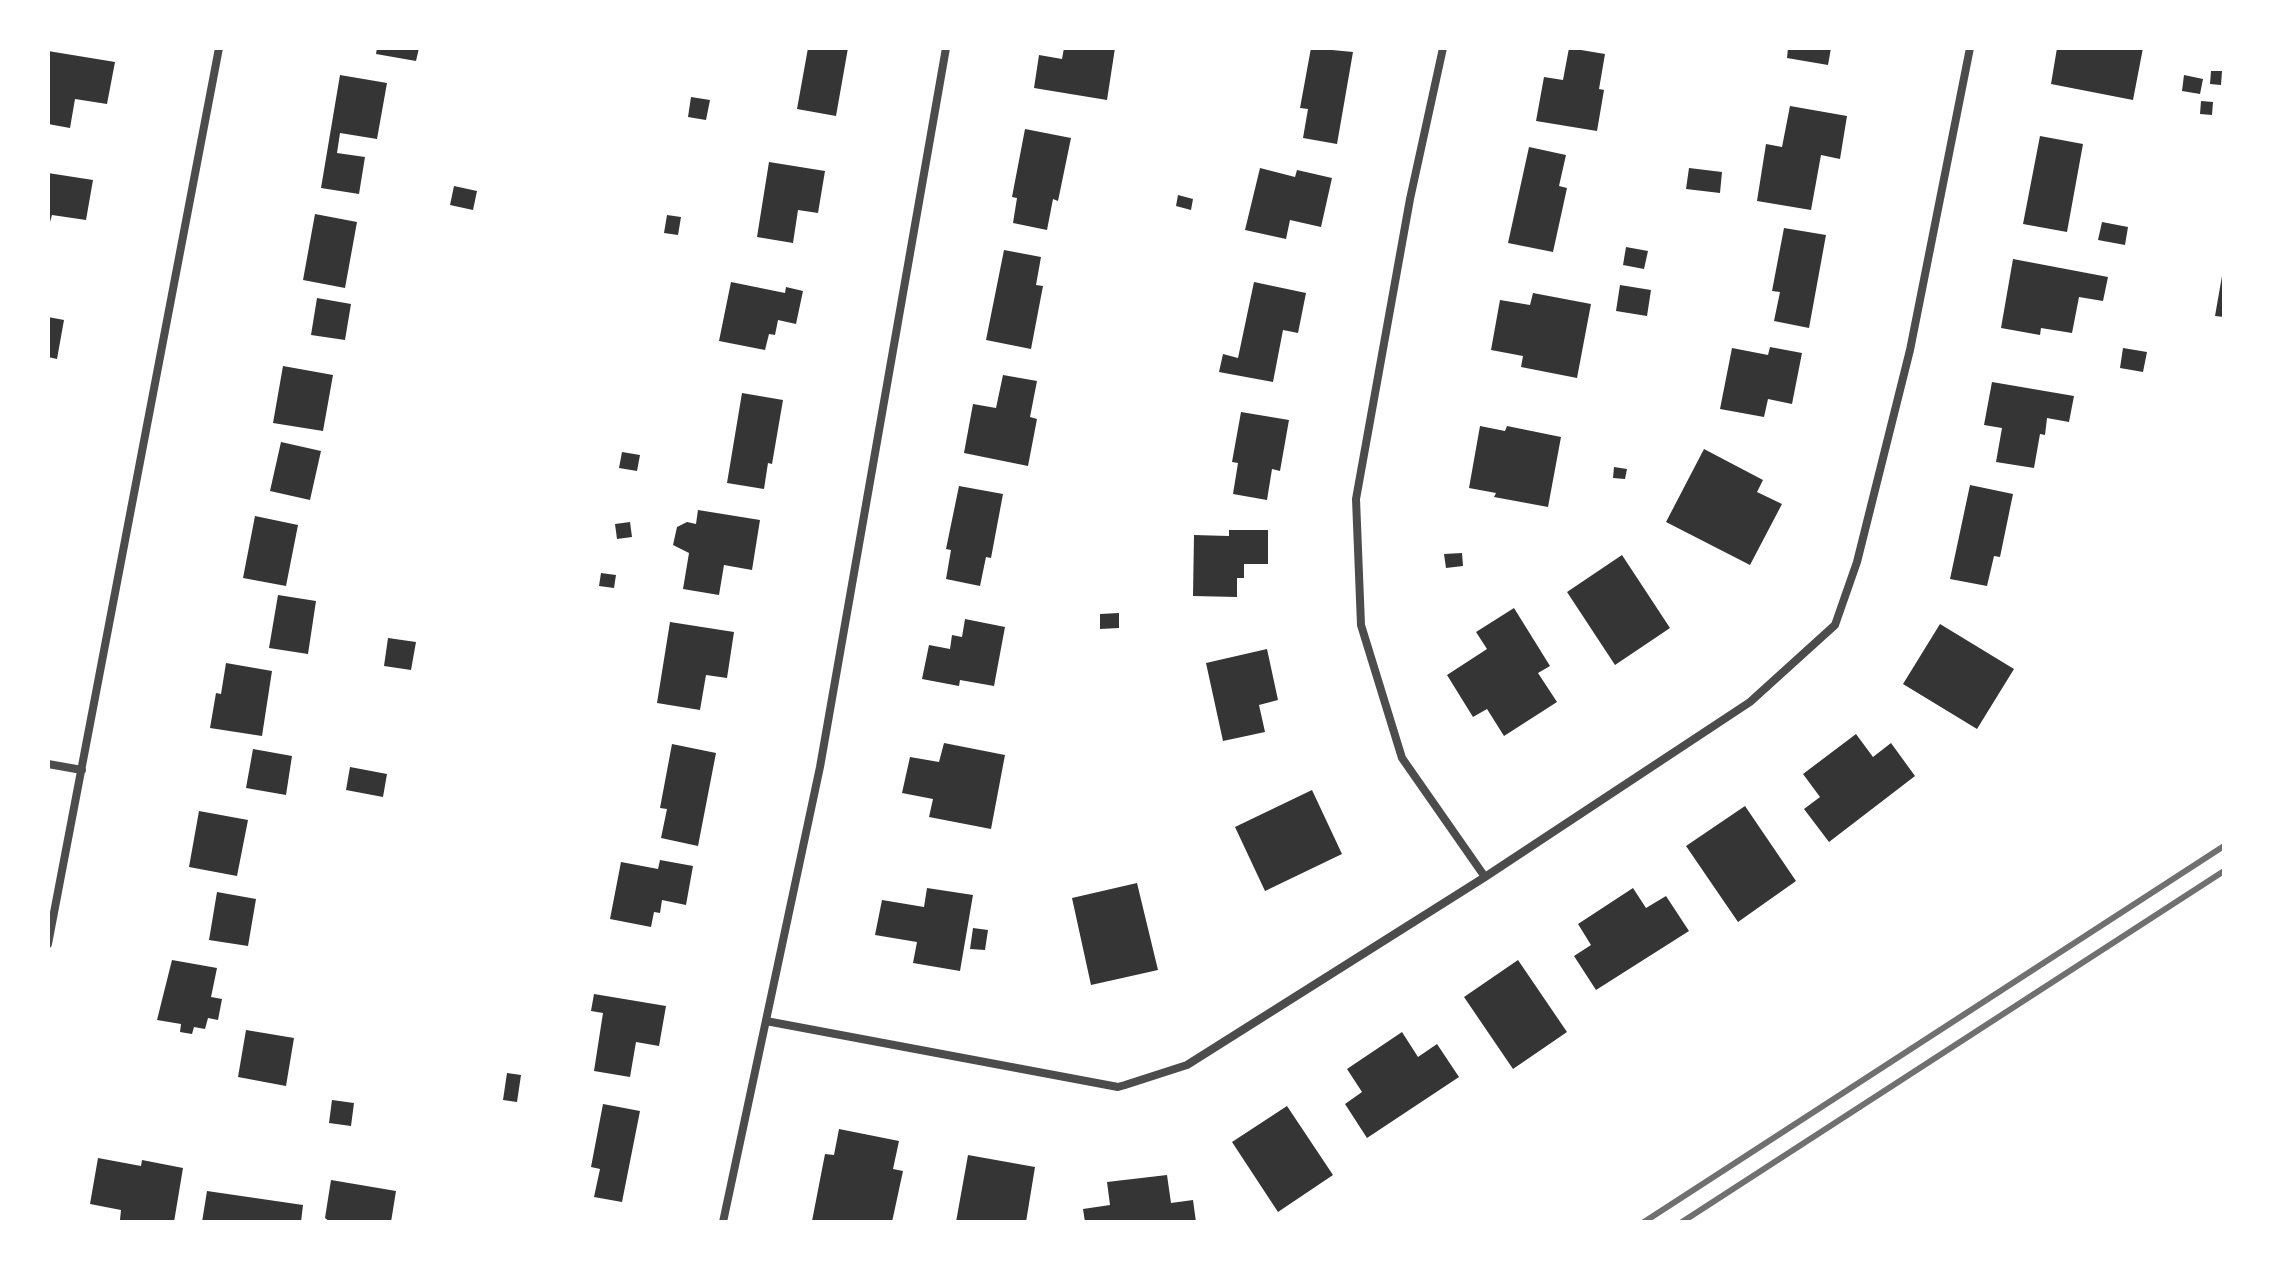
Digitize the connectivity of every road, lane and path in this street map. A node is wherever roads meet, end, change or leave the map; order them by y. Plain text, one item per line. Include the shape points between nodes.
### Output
1 (219, 48) edge
2 (946, 48) edge
3 (1443, 48) edge
4 (1970, 48) edge
5 (48, 764) edge
6 (82, 770) junction
7 (1485, 877) junction
8 (48, 944) edge
9 (766, 1021) junction
10 (723, 1222) edge

1 - 6 street
2 - 9 street via 820,767
3 - 7 street via 1356,499 1361,625 1402,758
4 - 7 street via 1910,350 1858,559 1835,625 1750,702
5 - 6 street
6 - 8 street
7 - 9 street via 1187,1065 1118,1087
9 - 10 street

